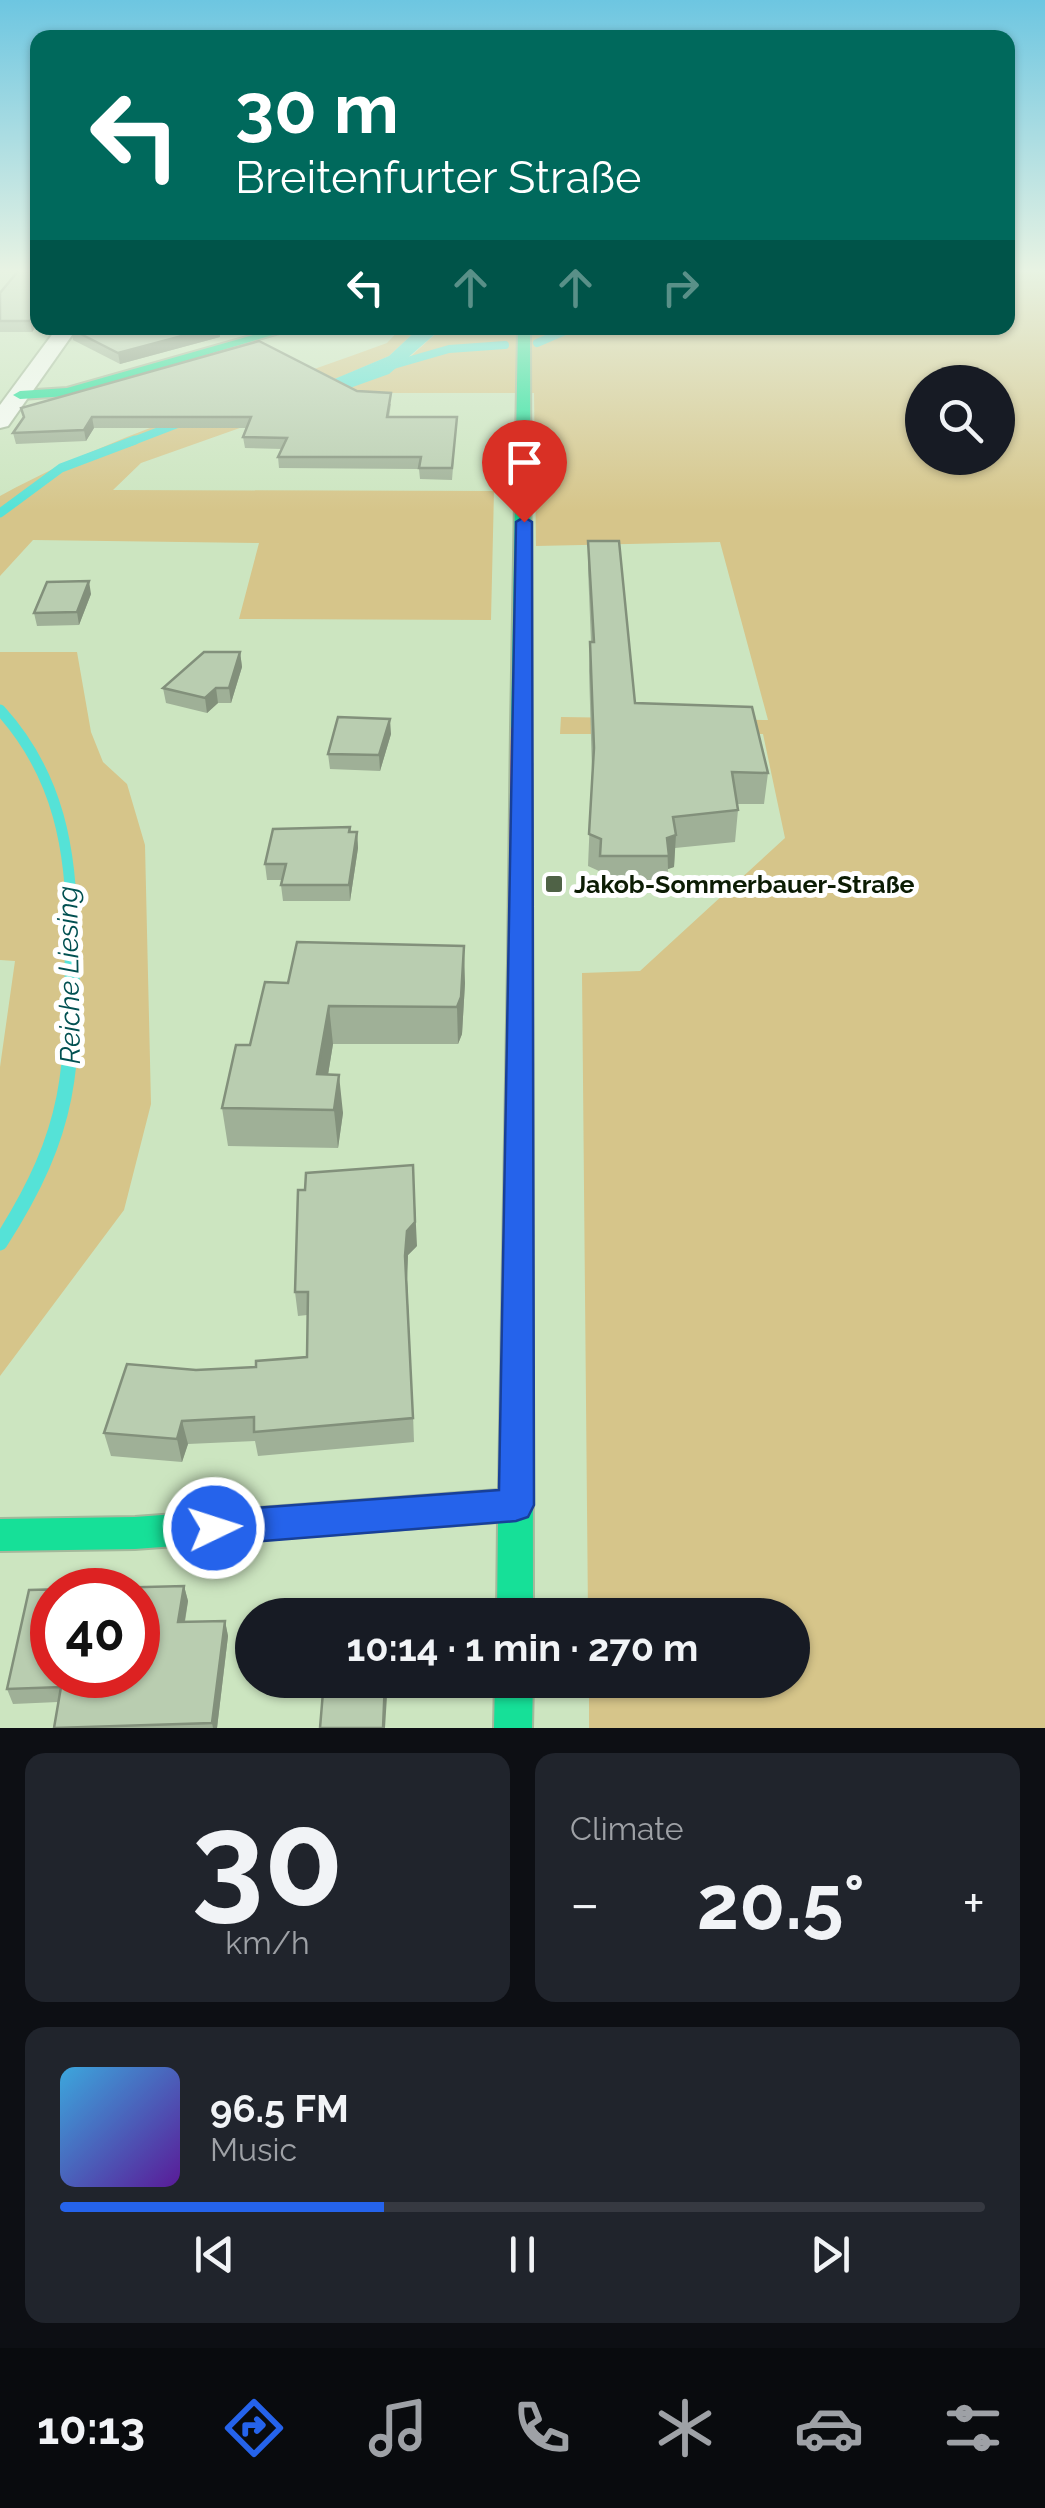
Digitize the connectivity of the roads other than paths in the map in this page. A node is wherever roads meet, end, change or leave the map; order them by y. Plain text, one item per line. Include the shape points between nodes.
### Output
1 (51, 351) edge
2 (223, 351) edge
3 (524, 351) edge
4 (20, 395) junction
5 (0, 421) edge
6 (516, 1505) junction
7 (0, 1534) edge
8 (515, 1598) edge
9 (514, 1698) edge
10 (513, 1728) edge

1 - 4 street
2 - 4 main road via 68,392
3 - 6 main road
4 - 5 street
6 - 7 main road via 136,1534
6 - 8 main road
9 - 10 main road

